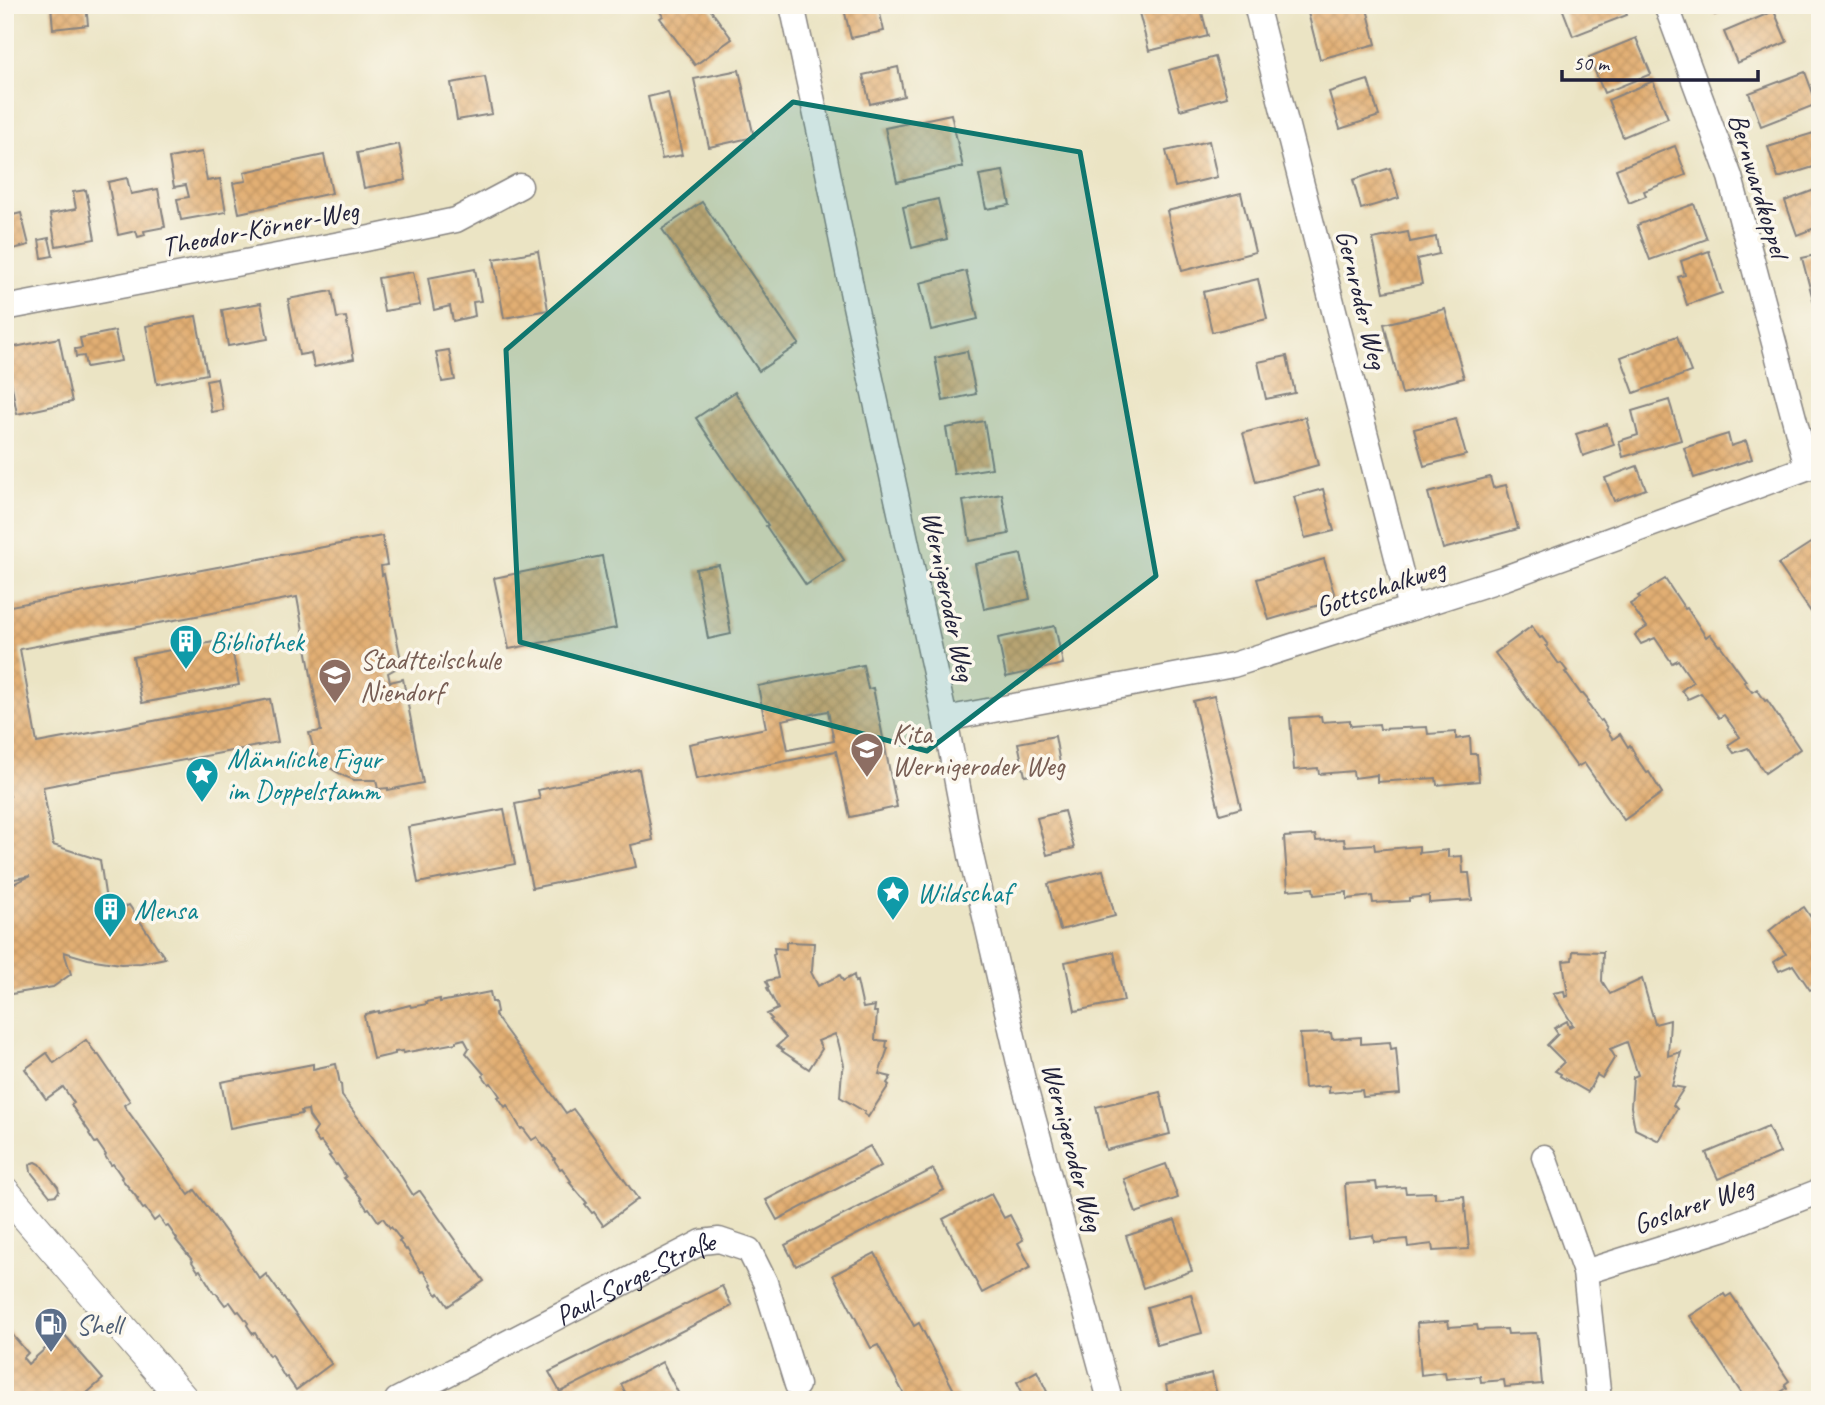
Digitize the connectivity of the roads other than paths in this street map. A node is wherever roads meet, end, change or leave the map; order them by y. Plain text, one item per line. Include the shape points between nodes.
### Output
1 (792, 5) edge
2 (1256, 5) edge
3 (1666, 5) edge
4 (520, 186) dead end
5 (5, 307) edge
6 (1814, 465) edge
7 (1410, 608) junction
8 (944, 719) junction
9 (1544, 1157) dead end
10 (1820, 1191) edge
11 (5, 1192) edge
12 (1585, 1272) junction
13 (797, 1385) dead end
14 (184, 1400) edge
15 (397, 1400) edge
16 (1110, 1400) edge
17 (1599, 1400) edge

1 - 8 street, Wernigeroder Weg
2 - 7 street, Gernroder Weg
3 - 6 street, Bernwardkoppel via 1730,177
4 - 5 street, Theodor-Körner-Weg via 456,219
6 - 7 street, Gottschalkweg
7 - 8 street, Gottschalkweg via 1233,665
8 - 16 street, Wernigeroder Weg via 1023,1080
9 - 12 street
10 - 12 street, Goslarer Weg via 1725,1228
11 - 14 street
12 - 17 street
13 - 15 street, Paul-Sorge-Straße via 765,1282 749,1250 719,1240 702,1242

